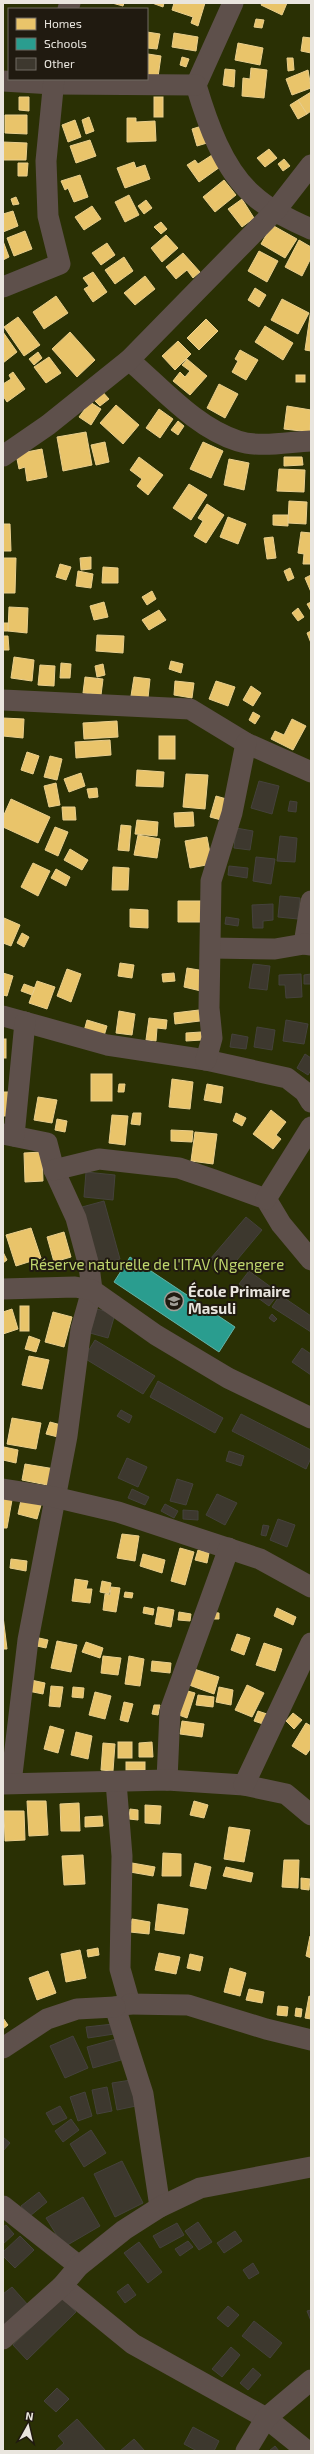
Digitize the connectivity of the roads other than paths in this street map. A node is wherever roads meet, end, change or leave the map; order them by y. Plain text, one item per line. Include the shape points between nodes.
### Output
1 (233, 3) edge
2 (3, 81) edge
3 (54, 81) edge
4 (196, 85) junction
5 (311, 165) edge
6 (276, 210) junction
7 (311, 229) edge
8 (3, 287) edge
9 (129, 360) junction
10 (311, 441) edge
11 (3, 456) edge
12 (3, 700) edge
13 (246, 743) junction
14 (311, 772) edge
15 (311, 900) edge
16 (307, 945) edge
17 (211, 948) junction
18 (3, 1016) edge
19 (26, 1022) junction
20 (206, 1060) junction
21 (311, 1102) edge
22 (311, 1127) edge
23 (8, 1135) edge
24 (54, 1170) junction
25 (266, 1199) junction
26 (311, 1260) edge
27 (3, 1289) edge
28 (92, 1290) junction
29 (311, 1418) edge
30 (3, 1489) edge
31 (54, 1497) junction
32 (229, 1548) junction
33 (311, 1587) edge
34 (311, 1643) edge
35 (167, 1780) junction
36 (116, 1782) junction
37 (7, 1784) edge
38 (244, 1785) junction
39 (311, 1816) edge
40 (122, 2005) junction
41 (311, 2040) edge
42 (3, 2048) edge
43 (311, 2167) edge
44 (3, 2206) edge
45 (160, 2207) junction
46 (79, 2266) junction
47 (62, 2286) junction
48 (3, 2339) edge
49 (311, 2380) edge
50 (266, 2418) junction
51 (246, 2451) edge
52 (307, 2451) edge

1 - 4 street
2 - 3 street
3 - 4 street
3 - 8 street via 46,161 48,216 60,264
4 - 6 street via 211,133 232,169 253,195
5 - 6 street
6 - 7 street
6 - 9 street
9 - 10 street via 201,423 239,442 264,444
9 - 11 street via 48,425
12 - 13 street via 190,709
13 - 14 street
13 - 17 street via 232,813 211,881
15 - 16 street
16 - 17 street via 275,949
17 - 20 street via 209,1008 212,1038
18 - 19 street
19 - 20 street via 107,1045
19 - 23 street
20 - 21 street via 287,1078 305,1092
22 - 25 street
23 - 24 street via 47,1143
24 - 25 street via 99,1159 179,1168
24 - 28 street via 76,1218 89,1266
25 - 26 street via 281,1224
27 - 28 street via 75,1287
28 - 29 street via 156,1335 228,1378
28 - 31 street via 81,1329 67,1436
30 - 31 street
31 - 32 street via 118,1512
31 - 37 street via 28,1640
32 - 33 street via 260,1559
32 - 35 street via 170,1711
34 - 38 street
35 - 36 street
35 - 38 street
36 - 37 street
36 - 40 street via 122,1856
38 - 39 street via 286,1794
40 - 41 street via 188,2005
40 - 42 street via 77,2009 47,2019
40 - 45 street via 143,2094
43 - 45 street via 200,2188
44 - 46 street
45 - 46 street via 124,2230
46 - 47 street
47 - 48 street
47 - 50 street via 133,2344
49 - 50 street
50 - 51 street
50 - 52 street

